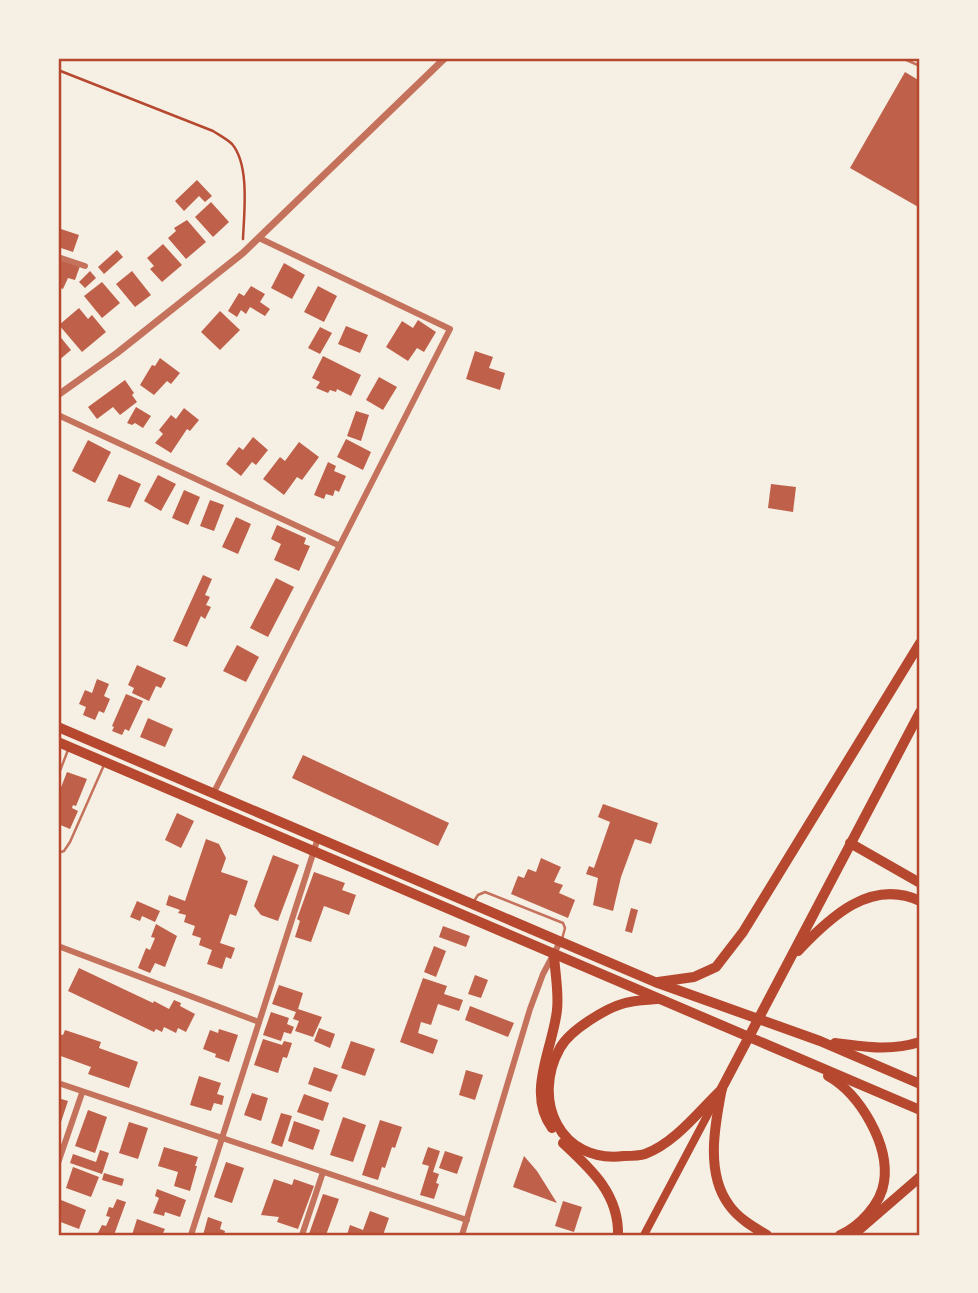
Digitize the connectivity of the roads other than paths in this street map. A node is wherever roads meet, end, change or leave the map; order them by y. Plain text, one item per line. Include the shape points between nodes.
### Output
1 (445, 58) edge
2 (902, 58) edge
3 (920, 66) edge
4 (259, 238) junction
5 (58, 257) edge
6 (85, 266) dead end
7 (58, 395) edge
8 (58, 415) edge
9 (338, 545) junction
10 (920, 643) edge
11 (920, 712) edge
12 (58, 727) edge
13 (58, 742) edge
14 (70, 747) junction
15 (106, 762) junction
16 (58, 776) edge
17 (213, 793) junction
18 (318, 838) junction
19 (850, 843) junction
20 (313, 851) junction
21 (58, 853) edge
22 (920, 883) edge
23 (920, 901) edge
24 (472, 904) junction
25 (467, 918) junction
26 (560, 942) junction
27 (58, 946) edge
28 (554, 955) junction
29 (787, 965) junction
30 (655, 982) junction
31 (659, 999) junction
32 (258, 1022) junction
33 (820, 1041) junction
34 (920, 1042) edge
35 (781, 1051) junction
36 (58, 1083) edge
37 (920, 1084) edge
38 (722, 1088) junction
39 (82, 1093) junction
40 (920, 1110) edge
41 (221, 1138) junction
42 (58, 1163) edge
43 (323, 1172) junction
44 (920, 1177) edge
45 (467, 1220) junction
46 (191, 1235) edge
47 (302, 1235) edge
48 (463, 1235) edge
49 (618, 1235) edge
50 (644, 1235) edge
51 (767, 1235) edge
52 (840, 1235) edge
53 (853, 1235) edge

1 - 4 street
2 - 3 lane
4 - 7 street
4 - 9 street via 450,329
5 - 6 street
8 - 9 street
9 - 17 street
10 - 30 main road via 737,941 716,967 694,977
11 - 19 main road
12 - 17 main road
13 - 14 main road
14 - 15 main road
14 - 16 lane
15 - 20 main road
15 - 21 lane via 70,842
17 - 18 main road
18 - 20 street
18 - 24 main road
19 - 22 main road
19 - 29 main road
20 - 25 main road
20 - 32 street
23 - 29 main road via 885,893 862,899 820,928
24 - 25 lane
24 - 26 main road
24 - 26 lane via 485,892 563,923
25 - 28 main road
26 - 28 street
26 - 30 main road
27 - 32 street
28 - 31 main road
28 - 45 street via 530,1009
28 - 49 main road via 558,1005 542,1074 542,1107 561,1141 612,1198
29 - 38 main road
30 - 33 main road
31 - 35 main road
31 - 38 main road via 612,1007 566,1041 550,1081 554,1122 585,1153 608,1158 645,1154 671,1138
32 - 41 street
33 - 34 main road via 879,1049
33 - 37 main road
35 - 40 main road
35 - 52 main road via 837,1081 859,1103 883,1157 884,1183 866,1217
36 - 39 street
38 - 50 main road
38 - 51 main road via 714,1129 716,1175 728,1204
39 - 41 street
39 - 42 street
41 - 43 street
41 - 46 street
43 - 45 street
43 - 47 street
44 - 53 main road
45 - 48 street

